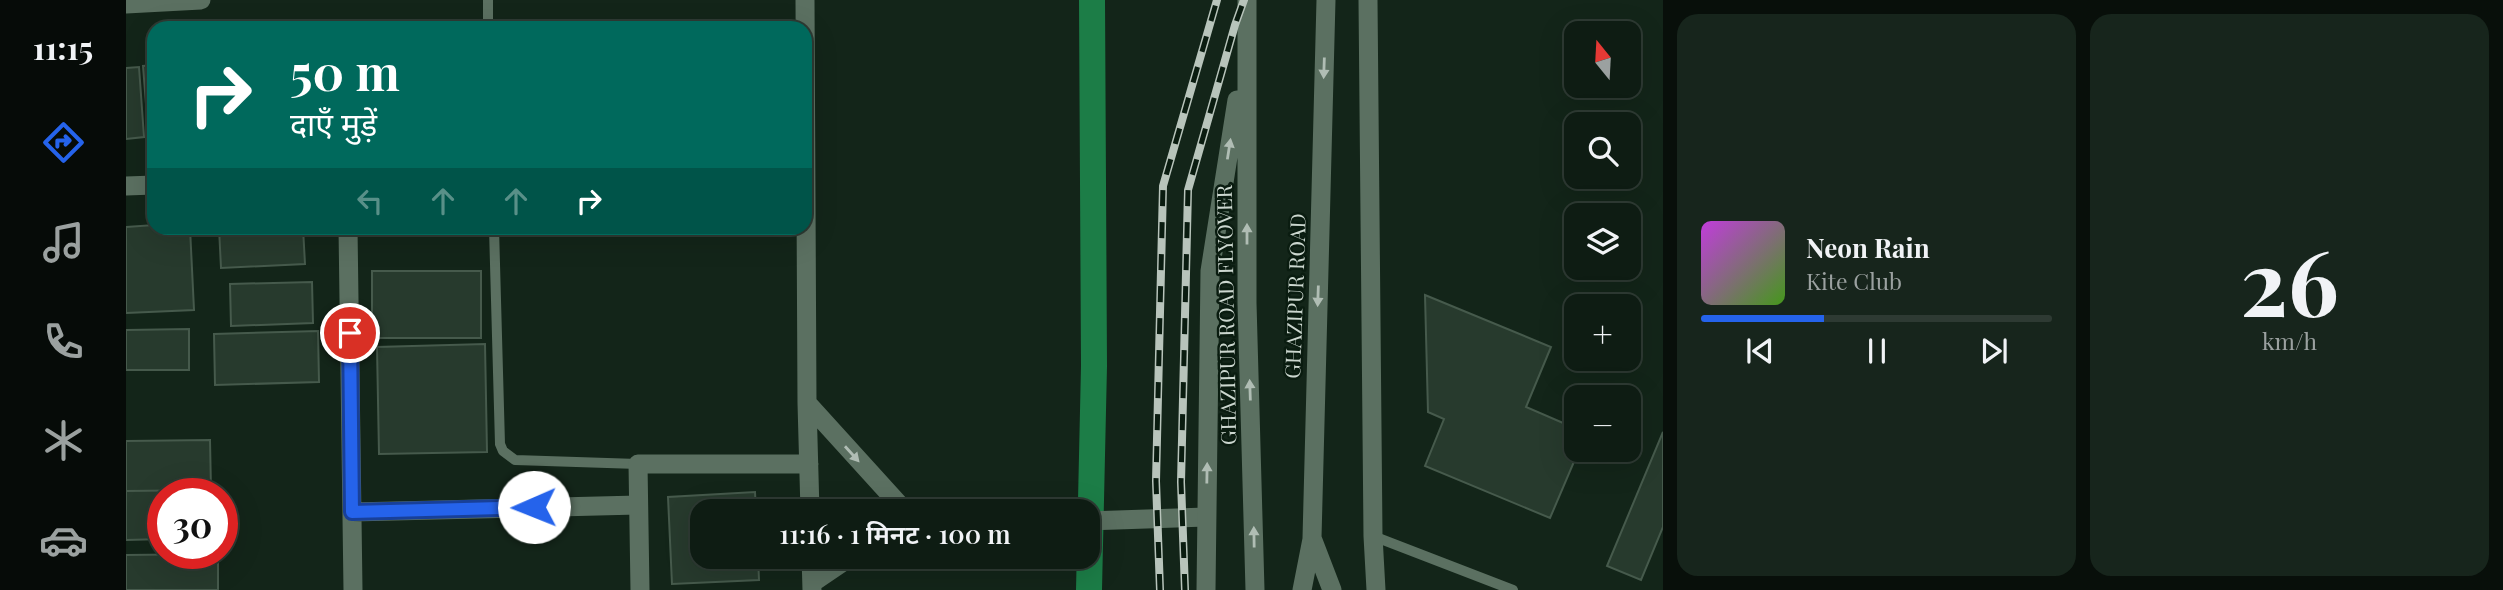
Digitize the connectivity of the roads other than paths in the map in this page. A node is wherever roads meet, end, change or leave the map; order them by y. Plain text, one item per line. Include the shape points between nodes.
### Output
1 (201, 0) edge
2 (488, 0) edge
3 (805, 0) edge
4 (1247, 0) edge
5 (1326, 0) edge
6 (1368, 0) edge
7 (126, 4) edge
8 (488, 21) edge
9 (805, 21) edge
10 (1246, 40) junction
11 (147, 185) edge
12 (126, 186) edge
13 (348, 235) edge
14 (494, 235) edge
15 (806, 235) edge
16 (807, 403) junction
17 (638, 464) junction
18 (809, 464) junction
19 (810, 499) edge
20 (894, 499) edge
21 (638, 505) junction
22 (352, 512) junction
23 (1206, 517) junction
24 (1100, 521) edge
25 (1373, 536) junction
26 (1312, 538) junction
27 (811, 569) edge
28 (835, 569) edge
29 (812, 587) edge
30 (353, 590) edge
31 (640, 590) edge
32 (1206, 590) edge
33 (1255, 590) edge
34 (1302, 590) edge
35 (1332, 590) edge
36 (1376, 590) edge
37 (1513, 590) edge

1 - 7 street
2 - 8 lane
3 - 9 street
4 - 10 street
5 -> 26 street, GHAZIPUR ROAD
6 - 25 street
23 -> 10 street via 1210,271
33 -> 10 street, GHAZIPUR ROAD FLYOVER
11 - 12 street
13 - 22 street
14 - 17 lane via 503,451 515,460
15 - 16 street
16 - 18 street
16 -> 20 street
17 - 18 street
17 - 21 street
18 - 19 street
21 - 22 street
21 - 31 street
22 - 30 street
23 - 24 street
23 - 32 street
25 - 36 street
25 - 37 lane
26 - 34 street
26 - 35 street, GHAZIPUR ROAD
27 - 29 street
28 - 29 street

